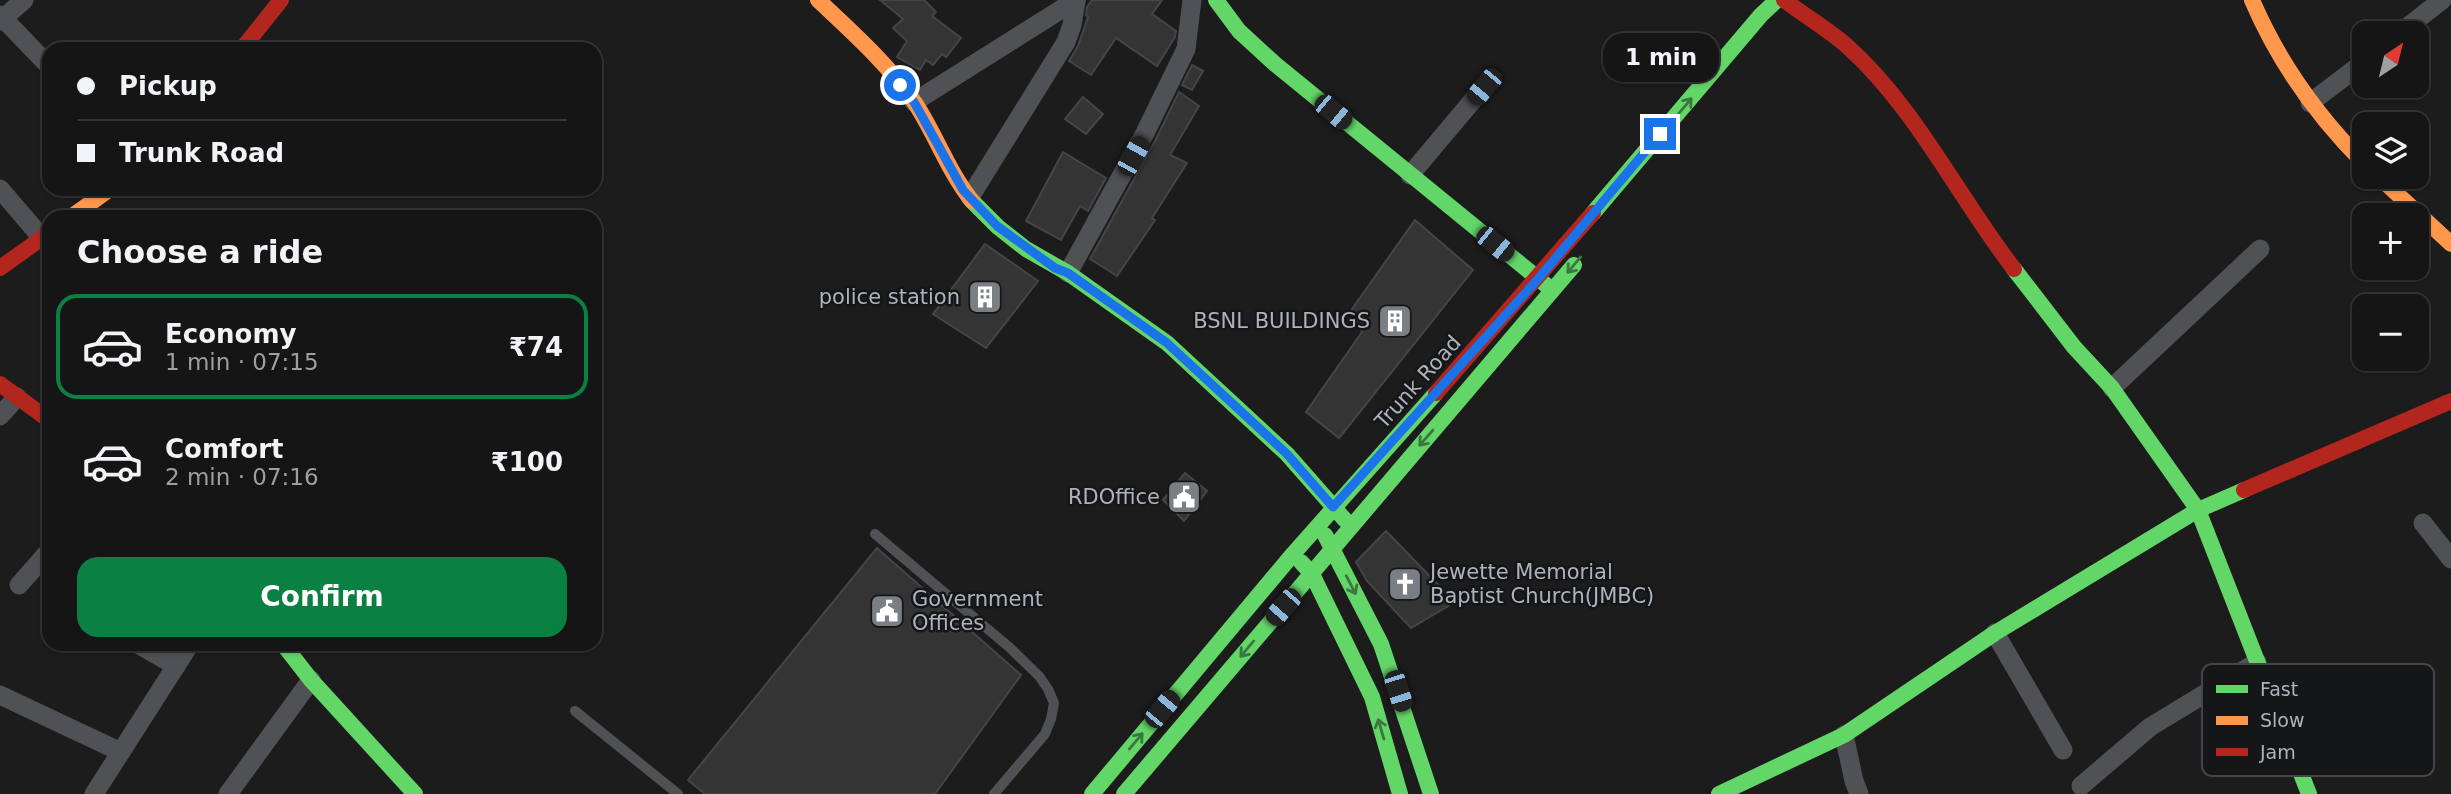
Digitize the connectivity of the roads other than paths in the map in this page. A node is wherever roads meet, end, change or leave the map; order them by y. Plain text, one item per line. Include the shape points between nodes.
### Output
1 (24, 0) edge
2 (281, 0) edge
3 (818, 0) edge
4 (1076, 0) edge
5 (1192, 0) edge
6 (1216, 0) edge
7 (1780, 0) edge
8 (2252, 0) edge
9 (2444, 0) edge
10 (2451, 5) edge
11 (1, 18) edge
12 (2416, 21) edge
13 (248, 42) edge
14 (42, 59) edge
15 (2352, 71) edge
16 (1729, 78) dead end
17 (1484, 87) dead end
18 (914, 102) junction
19 (2310, 103) junction
20 (2352, 151) edge
21 (1410, 175) junction
22 (0, 189) edge
23 (2392, 189) edge
24 (100, 196) edge
25 (970, 197) junction
26 (81, 210) edge
27 (42, 233) edge
28 (42, 238) edge
29 (2451, 244) edge
30 (1588, 248) dead end
31 (2260, 248) dead end
32 (0, 268) edge
33 (1068, 273) junction
34 (1538, 279) junction
35 (1553, 290) junction
36 (0, 384) edge
37 (2112, 388) junction
38 (16, 397) junction
39 (2451, 401) edge
40 (42, 415) edge
41 (0, 416) edge
42 (1333, 507) junction
43 (2197, 510) junction
44 (2423, 523) dead end
45 (1318, 525) junction
46 (1351, 526) junction
47 (875, 534) dead end
48 (1333, 548) junction
49 (1293, 554) junction
50 (42, 559) edge
51 (2451, 559) edge
52 (1312, 574) junction
53 (19, 585) dead end
54 (1996, 632) junction
55 (150, 651) edge
56 (186, 651) edge
57 (288, 651) edge
58 (2258, 662) joint
59 (2255, 664) edge
60 (176, 666) junction
61 (311, 680) junction
62 (0, 695) edge
63 (2202, 696) edge
64 (575, 711) dead end
65 (1844, 735) junction
66 (2063, 750) dead end
67 (121, 752) junction
68 (2302, 776) edge
69 (2081, 786) dead end
70 (94, 794) edge
71 (228, 794) edge
72 (415, 794) edge
73 (678, 794) edge
74 (994, 794) edge
75 (1092, 794) edge
76 (1124, 794) edge
77 (1401, 794) edge
78 (1431, 794) edge
79 (1719, 794) edge
80 (1859, 794) edge
81 (2309, 794) edge

1 - 11 street
2 - 13 street
3 - 18 street via 870,50
4 - 18 street
4 - 25 street via 1066,42
5 - 33 street via 1186,50
6 - 21 street via 1239,31 1275,64
7 - 16 street via 1773,24
34 -> 7 street, Trunk Road via 1761,15
7 - 37 street via 1848,47 1881,82 2002,254
8 - 19 street via 2266,36
9 - 10 street
9 - 12 street
11 - 14 street
15 - 19 street
17 - 21 street
18 - 25 street
19 - 20 street
21 - 34 street
22 - 27 street
23 - 29 street
24 - 26 street
25 - 33 street via 997,226
28 - 32 street
30 -> 35 street
31 - 37 street
33 - 42 street via 1167,343 1287,454
34 - 35 street
34 - 42 street, Trunk Road
35 -> 46 street
36 - 38 street
37 - 43 street
38 - 40 street
38 - 41 street
39 - 43 street
42 - 45 street, Trunk Road
42 - 46 street
43 - 54 street
43 - 58 street
44 - 51 street
45 - 48 street
45 - 49 street, Trunk Road
46 - 48 street
47 - 74 lane via 1009,647 1048,689 1054,703 1045,734
48 - 52 street
48 -> 78 street via 1381,644
49 - 52 street
75 -> 49 street, Trunk Road
50 - 53 street
52 -> 76 street
77 -> 52 street via 1372,697
54 - 65 street
54 - 66 street
55 - 60 street
56 - 60 street
57 - 61 street
58 - 59 street
60 - 67 street
61 - 71 street
61 - 72 street
62 - 67 street
63 - 69 street via 2150,727
64 - 73 lane
65 - 79 street
65 - 80 street
67 - 70 street
68 - 81 street

